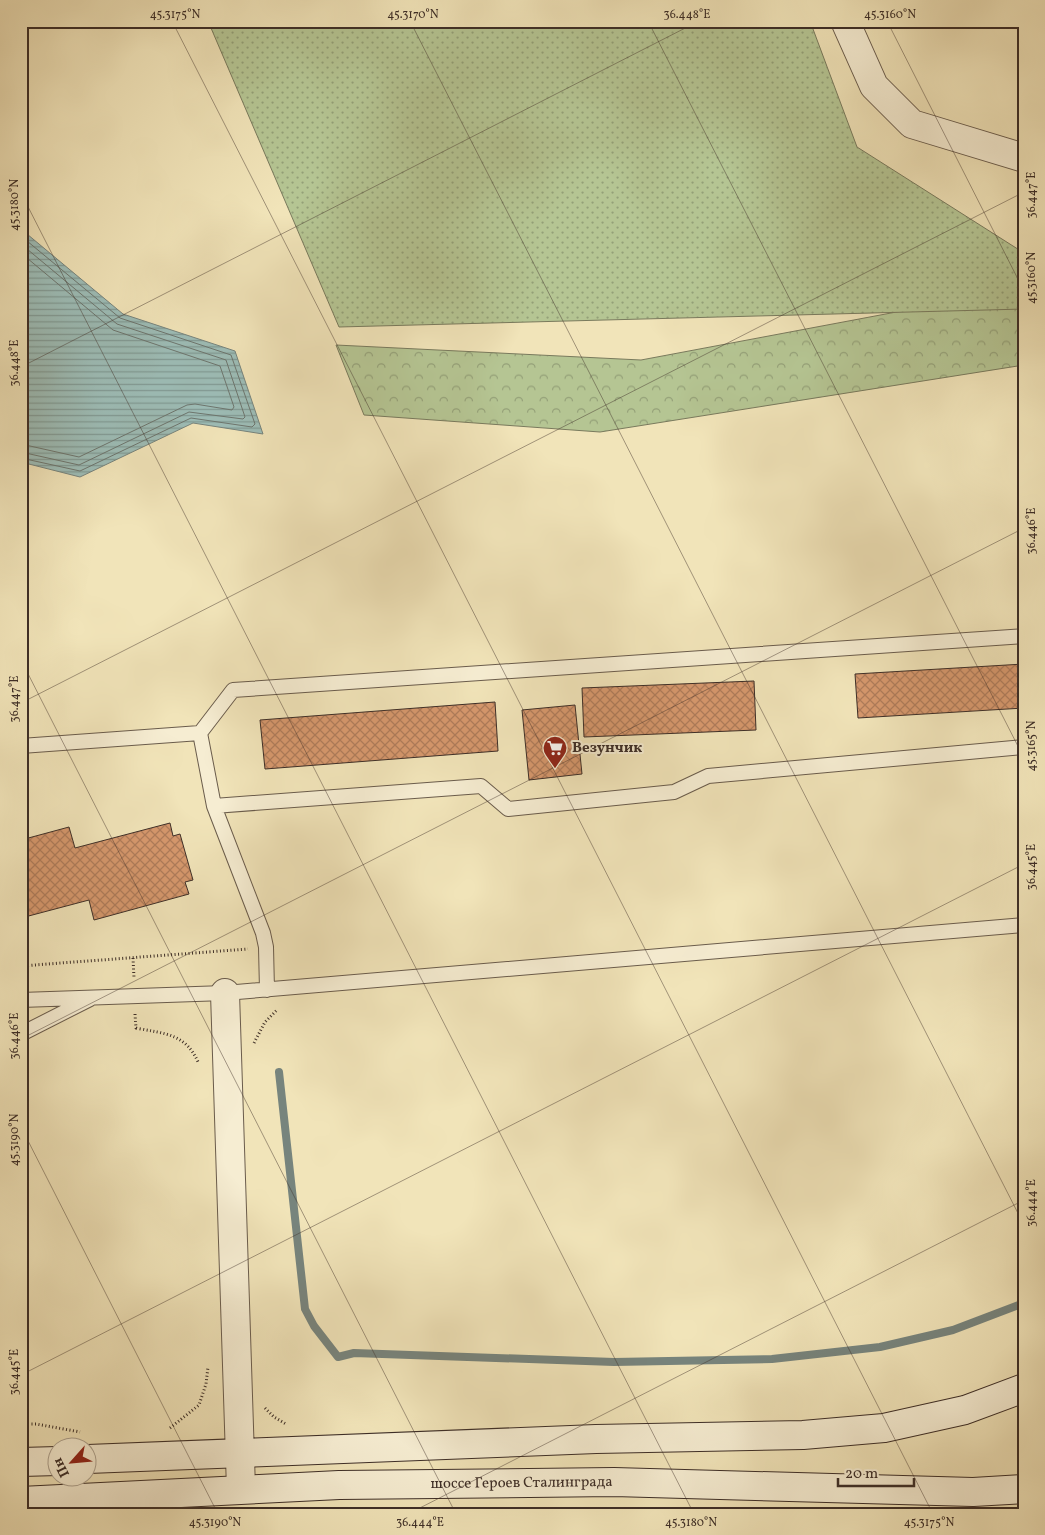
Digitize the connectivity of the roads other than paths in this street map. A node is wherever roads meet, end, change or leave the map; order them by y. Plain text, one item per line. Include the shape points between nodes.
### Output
1 (845, 21) edge
2 (1024, 158) edge
3 (1024, 636) edge
4 (200, 733) junction
5 (21, 746) edge
6 (1024, 747) edge
7 (214, 806) junction
8 (1024, 925) edge
9 (267, 990) junction
10 (225, 993) junction
11 (95, 996) junction
12 (21, 1000) edge
13 (21, 1034) edge
14 (1024, 1388) edge
15 (240, 1452) junction
16 (98, 1459) edge
17 (48, 1461) edge
18 (21, 1462) edge
19 (241, 1489) junction
20 (1024, 1489) edge
21 (21, 1501) edge

1 - 2 main road via 874,86 912,124
3 - 4 lane via 233,690
4 - 5 lane
4 - 7 lane
6 - 7 lane via 708,776 674,792 508,808 481,786
7 - 9 lane via 263,933
8 - 9 lane
9 - 10 lane
10 - 11 lane
10 - 15 main road
11 - 12 lane
11 - 13 lane
14 - 15 main road via 965,1410 884,1428 803,1435
15 - 16 main road
15 - 19 main road
17 - 18 main road
19 - 20 main road, шоссе Героев Сталинграда via 614,1482 973,1492
19 - 21 main road, шоссе Героев Сталинграда

